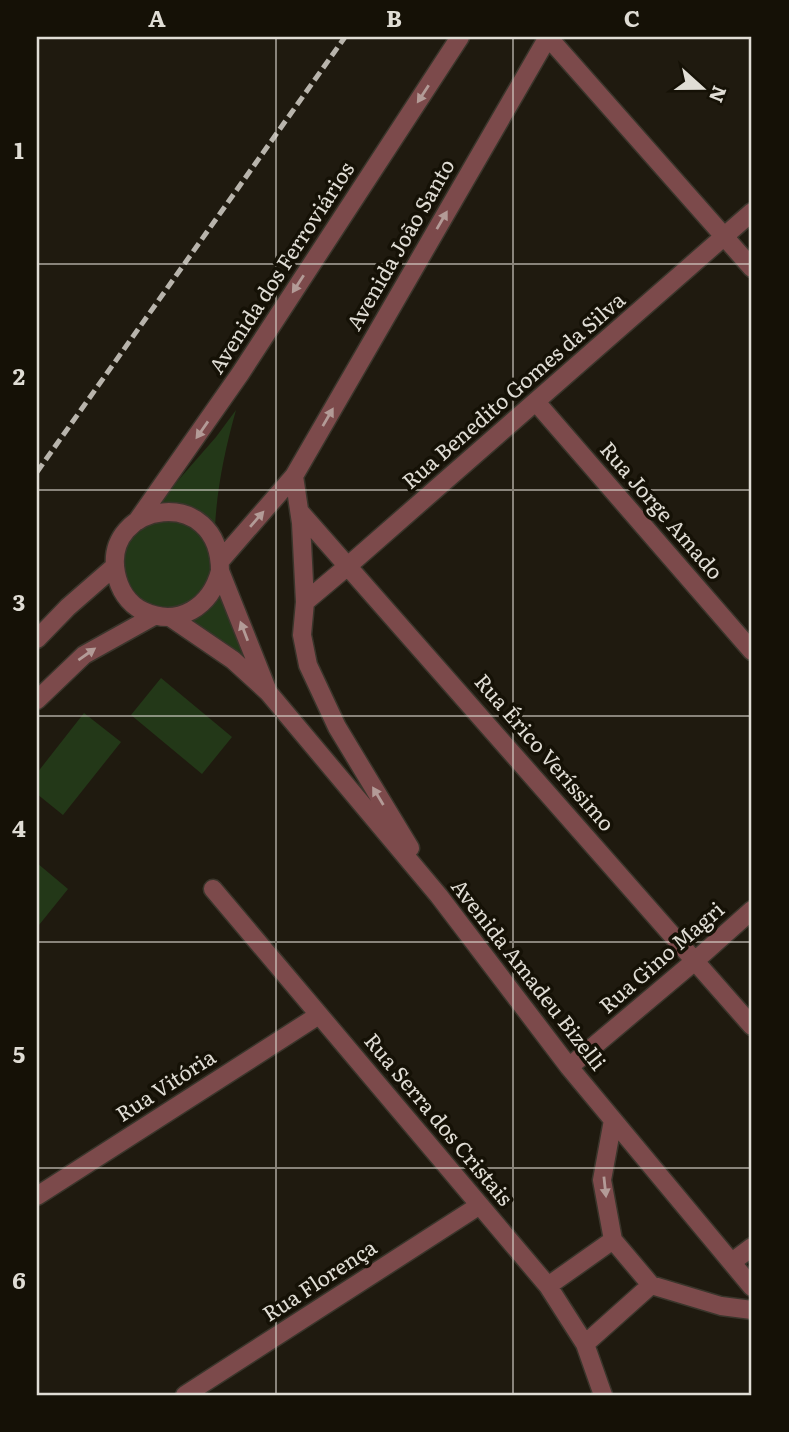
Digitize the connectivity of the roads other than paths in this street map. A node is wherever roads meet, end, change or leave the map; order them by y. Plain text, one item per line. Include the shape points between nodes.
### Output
1 (460, 37) edge
2 (548, 37) edge
3 (752, 212) edge
4 (725, 236) junction
5 (752, 268) edge
6 (536, 402) junction
7 (294, 476) junction
8 (300, 512) junction
9 (138, 520) junction
10 (349, 565) junction
11 (115, 566) junction
12 (220, 566) junction
13 (304, 602) junction
14 (162, 616) junction
15 (37, 639) edge
16 (752, 651) edge
17 (268, 692) junction
18 (37, 700) edge
19 (213, 890) dead end
20 (439, 896) junction
21 (752, 910) edge
22 (696, 961) junction
23 (319, 1015) junction
24 (752, 1026) edge
25 (569, 1066) junction
26 (613, 1120) junction
27 (37, 1196) edge
28 (480, 1205) junction
29 (613, 1240) junction
30 (752, 1247) edge
31 (732, 1262) junction
32 (651, 1285) junction
33 (548, 1286) junction
34 (752, 1287) edge
35 (752, 1310) edge
36 (585, 1344) junction
37 (184, 1395) edge
38 (603, 1395) edge

1 -> 9 street, Avenida dos Ferroviários
2 - 4 street
7 -> 2 street, Avenida João Santo
3 - 4 street, Rua Benedito Gomes da Silva
4 - 5 street
4 - 6 street, Rua Benedito Gomes da Silva
6 - 10 street, Rua Benedito Gomes da Silva
6 - 16 street, Rua Jorge Amado
7 - 8 street
12 -> 7 street, Avenida João Santo
8 - 10 street, Rua Érico Veríssimo
8 - 13 street
9 - 11 street via 125,533
9 - 12 street via 180,512 206,527 215,539
10 - 13 street, Rua Benedito Gomes da Silva
10 - 22 street, Rua Érico Veríssimo
11 - 14 street via 126,598 139,609
11 - 15 street
12 - 14 street via 216,586 198,608
17 -> 12 street
20 -> 13 street via 337,727 308,665 302,635
14 - 17 street via 233,660
18 -> 14 street via 84,655
17 - 20 street, Avenida Amadeu Bizelli
19 - 23 street, Rua Serra dos Cristais
20 - 25 street, Avenida Amadeu Bizelli
21 - 22 street, Rua Gino Magri
22 - 24 street, Rua Érico Veríssimo
22 - 25 street, Rua Gino Magri
23 - 27 street, Rua Vitória
23 - 28 street, Rua Serra dos Cristais
25 - 26 street, Avenida Amadeu Bizelli
26 -> 29 street via 602,1180
26 - 31 street, Avenida Amadeu Bizelli
28 - 33 street, Rua Serra dos Cristais
28 - 37 street, Rua Florença
29 - 32 street
29 - 33 street
30 - 31 street
31 - 34 street, Avenida Amadeu Bizelli
32 - 35 street via 721,1306
32 - 36 street
33 - 36 street, Rua Serra dos Cristais
36 - 38 street, Rua Serra dos Cristais

